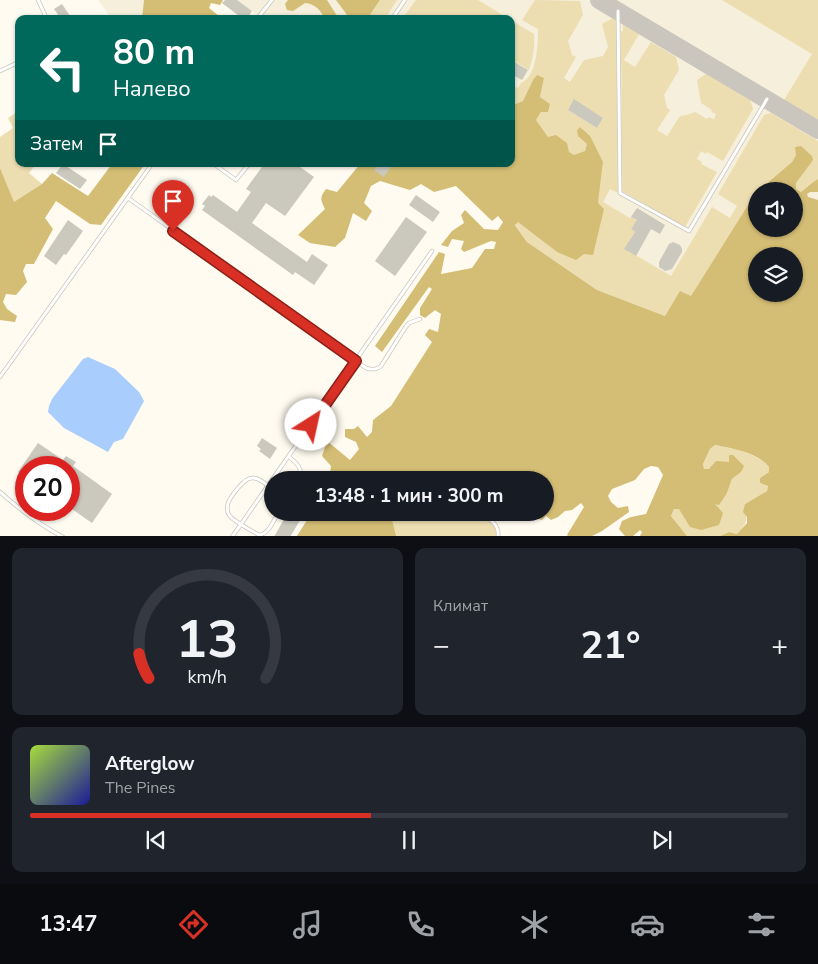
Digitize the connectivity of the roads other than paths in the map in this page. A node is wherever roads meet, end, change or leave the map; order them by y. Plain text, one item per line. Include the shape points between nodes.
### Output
1 (38, 0) edge
2 (272, 0) edge
3 (405, 0) edge
4 (618, 11) dead end
5 (45, 15) edge
6 (260, 15) edge
7 (395, 15) edge
8 (15, 64) edge
9 (0, 71) edge
10 (767, 99) dead end
11 (150, 167) edge
12 (218, 167) edge
13 (247, 167) edge
14 (128, 198) junction
15 (432, 251) dead end
16 (420, 319) dead end
17 (356, 361) junction
18 (0, 377) edge
19 (289, 456) junction
20 (278, 471) edge
21 (300, 471) edge
22 (264, 483) edge
23 (0, 492) edge
24 (264, 492) edge
25 (273, 521) edge
26 (492, 521) edge
27 (241, 524) junction
28 (63, 536) edge
29 (232, 536) edge
30 (498, 536) edge

1 - 5 lane
2 - 6 lane
3 - 7 lane
4 - 10 lane via 620,193 689,231
8 - 9 lane
11 - 14 lane
12 - 13 lane via 236,180
14 - 17 lane
14 - 18 lane
15 - 17 lane
16 - 17 lane via 404,328 377,369 366,368
17 - 19 lane
19 - 20 lane
19 - 21 lane
22 - 27 lane via 258,478 247,479 228,503 230,516
23 - 28 lane
24 - 27 lane
25 - 27 lane via 262,535
26 - 30 lane via 497,526
27 - 29 lane

